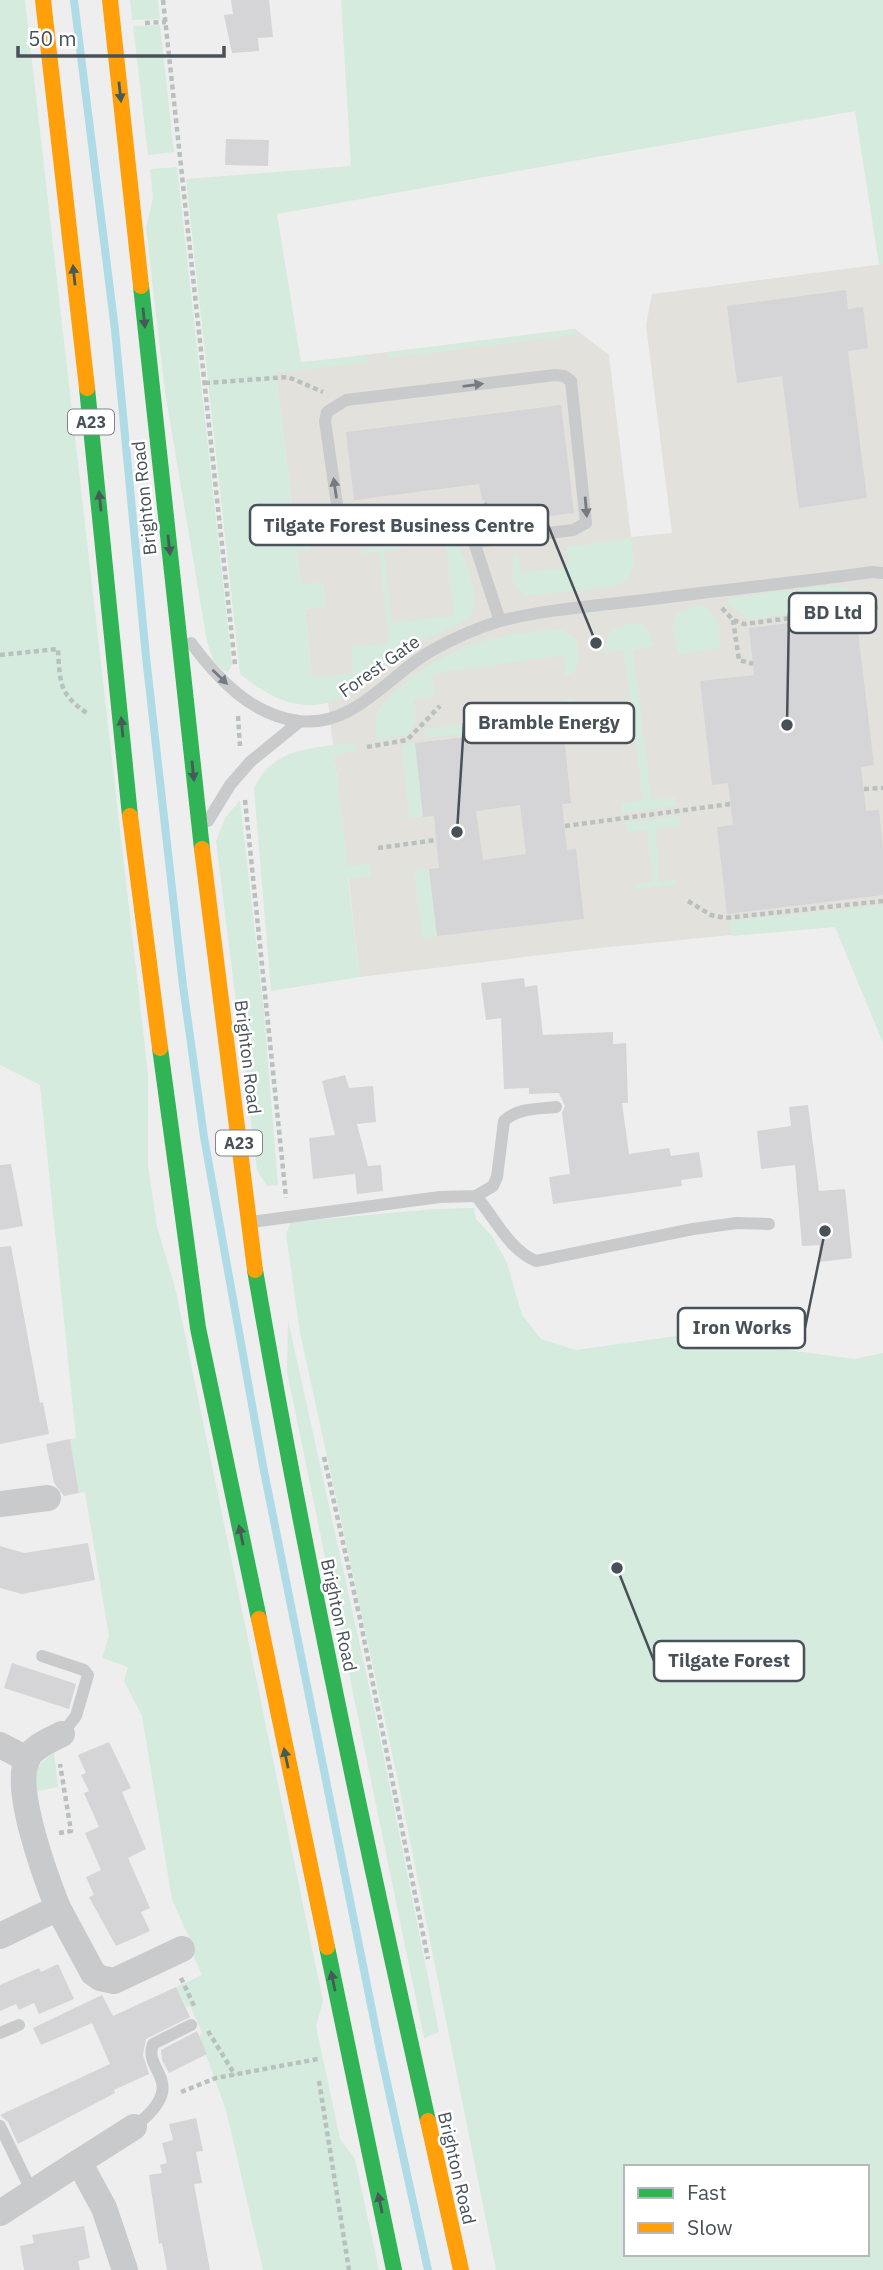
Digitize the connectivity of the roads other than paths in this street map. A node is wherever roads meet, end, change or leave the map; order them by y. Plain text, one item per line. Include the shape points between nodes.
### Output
1 (43, 0) edge
2 (110, 0) edge
3 (474, 542) junction
4 (883, 573) edge
5 (500, 621) junction
6 (177, 624) junction
7 (299, 722) junction
8 (200, 834) junction
9 (555, 1107) dead end
10 (476, 1196) junction
11 (247, 1222) junction
12 (769, 1224) dead end
13 (48, 1498) dead end
14 (0, 1504) edge
15 (42, 1656) dead end
16 (61, 1734) joint
17 (0, 1745) edge
18 (27, 1759) junction
19 (58, 1908) junction
20 (0, 1937) edge
21 (182, 1949) dead end
22 (19, 2025) dead end
23 (191, 2025) dead end
24 (0, 2033) edge
25 (0, 2126) edge
26 (134, 2127) joint
27 (79, 2162) junction
28 (32, 2192) junction
29 (0, 2213) edge
30 (125, 2270) edge
31 (394, 2270) edge
32 (461, 2270) edge

31 -> 1 main road, A23 via 198,1328 133,844
2 -> 6 main road, Brighton Road / A23
3 -> 3 lane via 460,529 449,527 342,540 327,412 346,400 555,375 571,381 586,523 572,530
3 - 5 lane
4 - 5 lane, Forest Gate
5 - 7 lane, Forest Gate via 431,651 366,701 344,712
6 -> 7 lane via 219,679 264,710
6 -> 8 main road, Brighton Road / A23
7 - 8 lane via 242,771
8 - 11 main road, Brighton Road / A23
9 - 10 lane via 523,1111 504,1121 497,1177 493,1186
10 - 11 lane
10 - 12 lane via 506,1238 522,1255 536,1261 693,1229
11 - 32 main road, Brighton Road / A23 via 296,1505 410,2051
13 - 14 street
15 - 16 lane via 88,1675 76,1716
16 - 18 street
17 - 18 street
18 - 19 street via 23,1777 31,1824
19 - 20 street
19 - 21 street via 100,1978 114,1980
22 - 24 lane
23 - 26 lane via 151,2048 163,2091
25 - 28 lane
26 - 27 street
27 - 28 street
27 - 30 street via 104,2208
28 - 29 street

